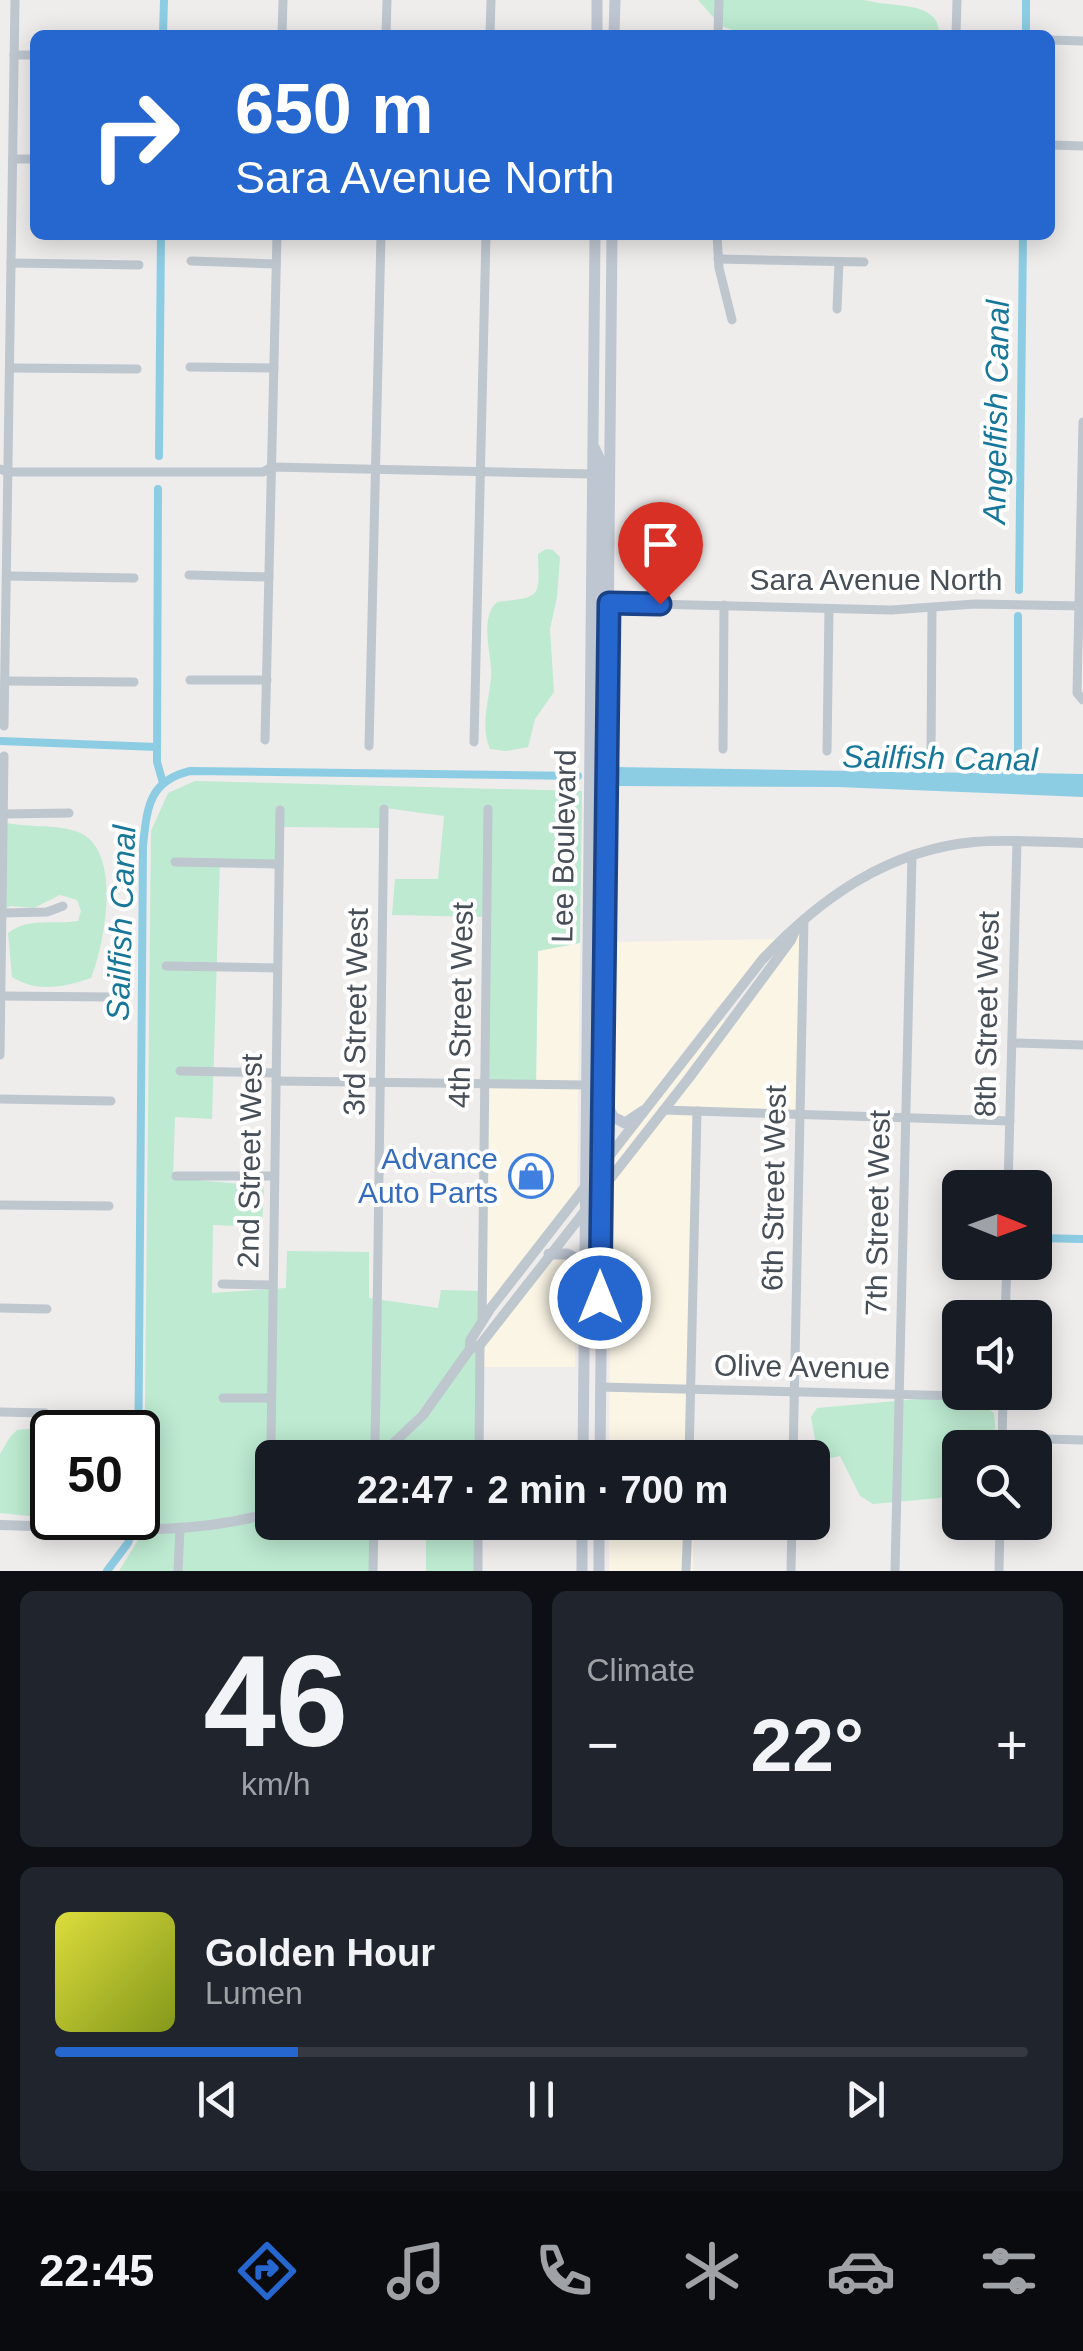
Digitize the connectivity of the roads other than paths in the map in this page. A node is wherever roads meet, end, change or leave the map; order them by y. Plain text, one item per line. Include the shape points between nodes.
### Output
1 (15, 0) edge
2 (283, 0) edge
3 (387, 0) edge
4 (491, 0) edge
5 (598, 0) edge
6 (615, 0) edge
7 (719, 0) edge
8 (957, 0) edge
9 (282, 30) edge
10 (386, 30) edge
11 (490, 30) edge
12 (597, 30) edge
13 (614, 30) edge
14 (718, 30) edge
15 (956, 30) edge
16 (1055, 40) edge
17 (1083, 41) edge
18 (14, 55) junction
19 (30, 55) edge
20 (1055, 146) edge
21 (1083, 146) edge
22 (12, 159) junction
23 (30, 160) edge
24 (0, 191) edge
25 (12, 191) junction
26 (277, 240) edge
27 (382, 240) edge
28 (486, 240) edge
29 (595, 240) edge
30 (612, 240) edge
31 (717, 240) edge
32 (718, 258) junction
33 (192, 261) dead end
34 (839, 262) junction
35 (864, 262) dead end
36 (12, 264) junction
37 (139, 264) dead end
38 (276, 264) junction
39 (838, 309) dead end
40 (732, 320) dead end
41 (190, 366) dead end
42 (10, 368) junction
43 (274, 368) junction
44 (136, 369) dead end
45 (1083, 422) edge
46 (593, 445) junction
47 (272, 467) junction
48 (376, 469) junction
49 (4, 470) edge
50 (480, 471) junction
51 (592, 474) junction
52 (1082, 509) edge
53 (189, 575) dead end
54 (7, 576) junction
55 (269, 577) junction
56 (134, 578) dead end
57 (609, 603) junction
58 (724, 605) junction
59 (1081, 606) edge
60 (932, 608) junction
61 (829, 609) junction
62 (190, 680) dead end
63 (266, 680) junction
64 (5, 681) junction
65 (134, 682) dead end
66 (1082, 700) edge
67 (4, 726) dead end
68 (266, 740) dead end
69 (474, 742) dead end
70 (370, 746) dead end
71 (723, 749) dead end
72 (827, 751) dead end
73 (4, 756) dead end
74 (931, 756) dead end
75 (384, 809) dead end
76 (488, 809) dead end
77 (280, 810) dead end
78 (69, 813) dead end
79 (4, 814) junction
80 (1016, 841) junction
81 (1083, 843) edge
82 (912, 856) junction
83 (175, 862) dead end
84 (279, 864) junction
85 (63, 906) dead end
86 (2, 913) edge
87 (800, 923) junction
88 (762, 960) junction
89 (166, 966) dead end
90 (278, 968) junction
91 (0, 996) edge
92 (114, 997) dead end
93 (735, 1016) junction
94 (718, 1017) junction
95 (0, 1019) edge
96 (1012, 1043) junction
97 (1083, 1046) edge
98 (0, 1055) edge
99 (180, 1071) dead end
100 (276, 1077) junction
101 (380, 1082) junction
102 (484, 1084) junction
103 (588, 1085) junction
104 (603, 1094) junction
105 (0, 1099) edge
106 (111, 1101) dead end
107 (663, 1110) junction
108 (644, 1111) junction
109 (697, 1111) junction
110 (800, 1114) junction
111 (906, 1118) junction
112 (1010, 1121) junction
113 (601, 1170) junction
114 (1009, 1170) edge
115 (176, 1176) dead end
116 (274, 1176) junction
117 (601, 1188) junction
118 (584, 1190) junction
119 (0, 1205) edge
120 (109, 1206) dead end
121 (584, 1209) junction
122 (549, 1254) junction
123 (585, 1263) junction
124 (222, 1284) dead end
125 (273, 1286) junction
126 (0, 1308) edge
127 (48, 1309) dead end
128 (482, 1322) junction
129 (475, 1347) junction
130 (600, 1387) junction
131 (690, 1389) junction
132 (794, 1392) junction
133 (899, 1394) junction
134 (942, 1394) edge
135 (224, 1398) dead end
136 (271, 1398) junction
137 (0, 1412) edge
138 (30, 1413) edge
139 (583, 1432) junction
140 (271, 1440) edge
141 (375, 1440) edge
142 (396, 1440) edge
143 (478, 1440) edge
144 (583, 1440) edge
145 (587, 1440) edge
146 (600, 1440) edge
147 (689, 1440) edge
148 (793, 1440) edge
149 (1083, 1440) edge
150 (1052, 1441) edge
151 (255, 1516) edge
152 (0, 1525) edge
153 (180, 1528) junction
154 (374, 1540) edge
155 (478, 1540) edge
156 (583, 1540) edge
157 (594, 1540) edge
158 (599, 1540) edge
159 (687, 1540) edge
160 (792, 1540) edge
161 (1000, 1540) edge
162 (599, 1545) junction
163 (585, 1567) edge
164 (178, 1571) edge
165 (373, 1571) edge
166 (478, 1571) edge
167 (599, 1571) edge
168 (686, 1571) edge
169 (791, 1571) edge
170 (895, 1571) edge
171 (999, 1571) edge

1 - 18 street
2 - 9 street
3 - 10 street
4 - 11 street
5 - 12 main road
6 - 13 main road
7 - 14 street
8 - 15 street
16 - 17 street
18 - 19 street
18 - 22 street
20 - 21 street
22 - 23 street
22 - 25 street
24 - 25 street
25 - 36 street
26 - 38 street
27 - 48 street
28 - 50 street
29 - 46 main road, Lee Boulevard
30 - 57 main road, Lee Boulevard
31 - 32 street
32 - 34 street
32 - 40 street
33 - 38 street
34 - 35 street
34 - 39 street
36 - 37 street
36 - 42 street
38 - 43 street
41 - 43 street
42 - 44 street
42 - 49 street
43 - 47 street
45 - 52 street
46 - 51 main road, Lee Boulevard
46 - 57 main road via 602,464 600,584
47 - 48 street
47 - 49 street
47 - 55 street
48 - 50 street
48 - 70 street
49 - 54 street
50 - 51 street
50 - 69 street
51 - 103 main road, Lee Boulevard
52 - 59 street
53 - 55 street
54 - 56 street
54 - 64 street
55 - 63 street
57 - 58 street, Sara Avenue North
57 - 104 main road, Lee Boulevard
58 - 61 street, Sara Avenue North
58 - 71 street
59 - 60 street, Sara Avenue North
59 - 66 street
60 - 61 street, Sara Avenue North
60 - 74 street
61 - 72 street
62 - 63 street
63 - 68 street
64 - 65 street
64 - 67 street
73 - 79 street
75 - 101 street, 3rd Street West
76 - 102 street, 4th Street West
77 - 84 street, 2nd Street West
78 - 79 street
79 - 86 street
80 - 81 street
80 - 82 street
80 - 96 street, 8th Street West
82 - 87 street via 858,880
82 - 111 street, 7th Street West
83 - 84 street
84 - 90 street, 2nd Street West
85 - 86 street
86 - 91 street
87 - 88 street
87 - 93 street
87 - 110 street, 6th Street West
88 - 93 street
88 - 94 street
89 - 90 street
90 - 100 street, 2nd Street West
91 - 92 street
91 - 95 street
93 - 94 street
93 - 107 street
94 - 108 street
95 - 98 street
96 - 97 street
96 - 112 street, 8th Street West
99 - 100 street
100 - 101 street
100 - 116 street, 2nd Street West
101 - 102 street
101 - 141 street, 3rd Street West
102 - 103 street
102 - 128 street, 4th Street West
103 - 118 main road, Lee Boulevard
104 - 108 main road via 616,1120 630,1122
104 - 113 main road, Lee Boulevard
105 - 106 street
107 - 109 street
107 - 117 street
108 - 113 street
109 - 110 street
109 - 131 street
110 - 111 street
110 - 132 street, 6th Street West
111 - 112 street
111 - 133 street, 7th Street West
112 - 114 street, 8th Street West
113 - 117 main road, Lee Boulevard
113 - 118 street
115 - 116 street
116 - 125 street, 2nd Street West
117 - 121 street
117 - 130 main road, Lee Boulevard
118 - 121 main road, Lee Boulevard
118 - 128 street
119 - 120 street
121 - 122 street
121 - 123 main road, Lee Boulevard
122 - 123 main road
122 - 129 street
123 - 139 main road, Lee Boulevard
124 - 125 street
125 - 136 street, 2nd Street West
126 - 127 street
128 - 129 street via 470,1340
129 - 142 street
129 - 143 street
130 - 131 street, Olive Avenue
130 - 146 main road, Lee Boulevard
131 - 132 street, Olive Avenue
131 - 147 street
132 - 133 street, Olive Avenue
132 - 148 street, 6th Street West
133 - 134 street, Olive Avenue
133 - 170 street, 7th Street West
135 - 136 street
136 - 140 street, 2nd Street West
137 - 138 street
139 - 144 main road, Lee Boulevard
139 - 145 main road
149 - 150 street
151 - 153 street
152 - 153 street
153 - 164 street
154 - 165 street
155 - 166 street
156 - 163 main road
157 - 162 main road
158 - 162 main road
159 - 168 street
160 - 169 street
161 - 171 street
162 - 167 main road

